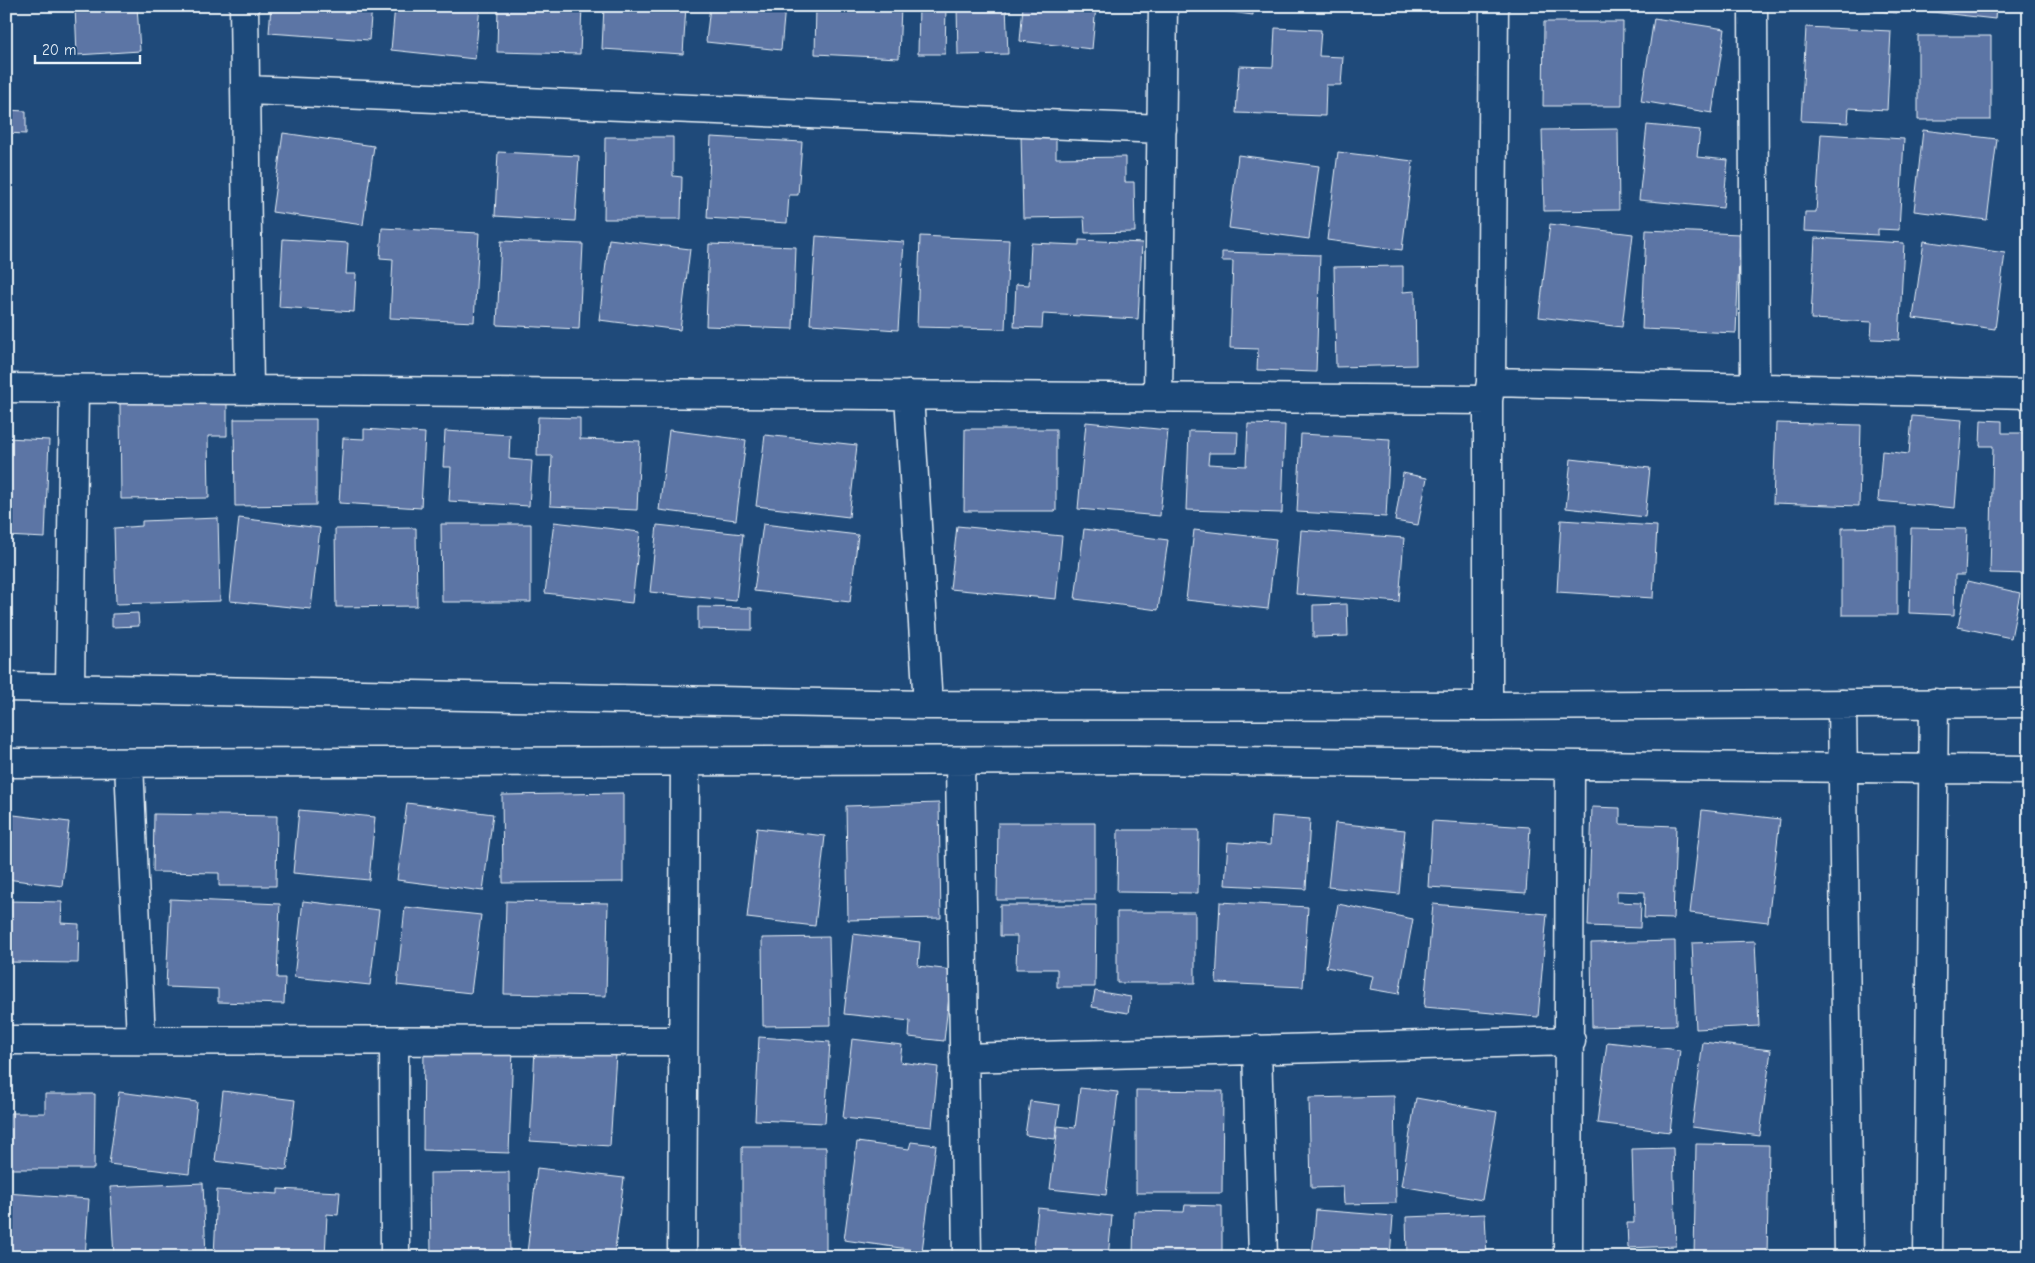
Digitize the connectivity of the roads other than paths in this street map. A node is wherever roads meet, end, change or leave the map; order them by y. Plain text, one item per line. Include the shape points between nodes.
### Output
1 (244, 6) edge
2 (1163, 6) edge
3 (1494, 6) edge
4 (1753, 6) edge
5 (246, 90) junction
6 (1162, 128) junction
7 (6, 388) edge
8 (1755, 388) junction
9 (74, 389) junction
10 (249, 390) junction
11 (1489, 391) junction
12 (2029, 394) edge
13 (909, 395) junction
14 (1158, 397) junction
15 (70, 686) junction
16 (6, 687) edge
17 (1934, 703) junction
18 (2029, 703) edge
19 (1842, 704) junction
20 (928, 705) junction
21 (1488, 706) junction
22 (960, 761) junction
23 (685, 762) junction
24 (6, 763) edge
25 (129, 763) junction
26 (1570, 765) junction
27 (1844, 768) junction
28 (1934, 770) junction
29 (2029, 770) edge
30 (6, 1040) edge
31 (142, 1040) junction
32 (394, 1041) junction
33 (683, 1041) junction
34 (1570, 1041) junction
35 (1257, 1050) junction
36 (964, 1058) junction
37 (395, 1257) edge
38 (682, 1257) edge
39 (967, 1257) edge
40 (1263, 1257) edge
41 (1568, 1257) edge
42 (1848, 1257) edge
43 (1928, 1257) edge

1 - 5 street
2 - 6 street
3 - 11 street
4 - 8 street
5 - 6 street
5 - 10 street
6 - 14 street
7 - 9 street
8 - 11 street
8 - 12 street
9 - 10 street
9 - 15 street
10 - 13 street
11 - 14 street
11 - 21 street
13 - 14 street
13 - 20 street
15 - 16 street
15 - 20 street
17 - 18 street
17 - 19 street
17 - 28 street
19 - 21 street
19 - 27 street
20 - 21 street
22 - 23 street
22 - 26 street
22 - 36 street
23 - 25 street
23 - 33 street
24 - 25 street
25 - 31 street
26 - 27 street
26 - 34 street
27 - 28 street
27 - 42 street
28 - 29 street
28 - 43 street
30 - 31 street
31 - 32 street
32 - 33 street
32 - 37 street
33 - 38 street
34 - 35 street
34 - 41 street
35 - 36 street
35 - 40 street
36 - 39 street

